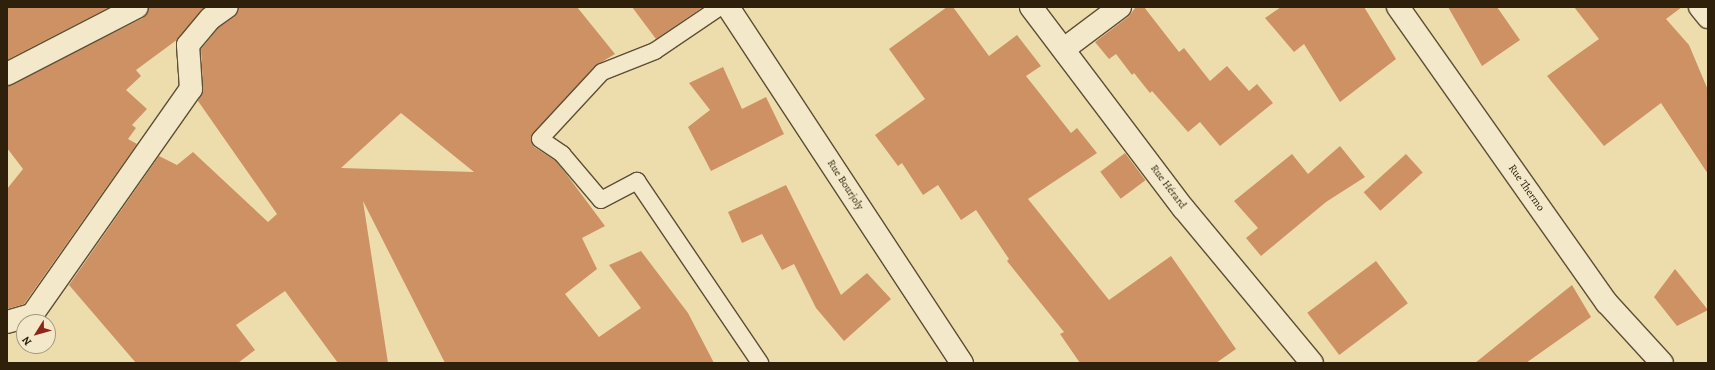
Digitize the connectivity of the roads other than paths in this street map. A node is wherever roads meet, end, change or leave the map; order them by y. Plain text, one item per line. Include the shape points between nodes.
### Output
1 (137, 7) edge
2 (227, 7) edge
3 (720, 7) edge
4 (728, 7) edge
5 (1031, 7) edge
6 (1120, 7) edge
7 (1398, 7) edge
8 (1700, 7) edge
9 (1708, 18) edge
10 (1064, 49) junction
11 (7, 74) edge
12 (7, 322) edge
13 (959, 362) edge
14 (760, 363) edge
15 (1312, 363) edge
16 (1662, 363) edge

1 - 11 street
2 - 12 street via 211,18 188,45 191,89 32,315
3 - 14 lane via 655,51 602,72 540,139 562,154 601,200 637,181
4 - 13 street, Rue Bourjoly
5 - 10 street, Rue Hérard
6 - 10 street
7 - 16 street, Rue Thermo via 1608,303
8 - 9 street
10 - 15 street, Rue Hérard via 1184,209

